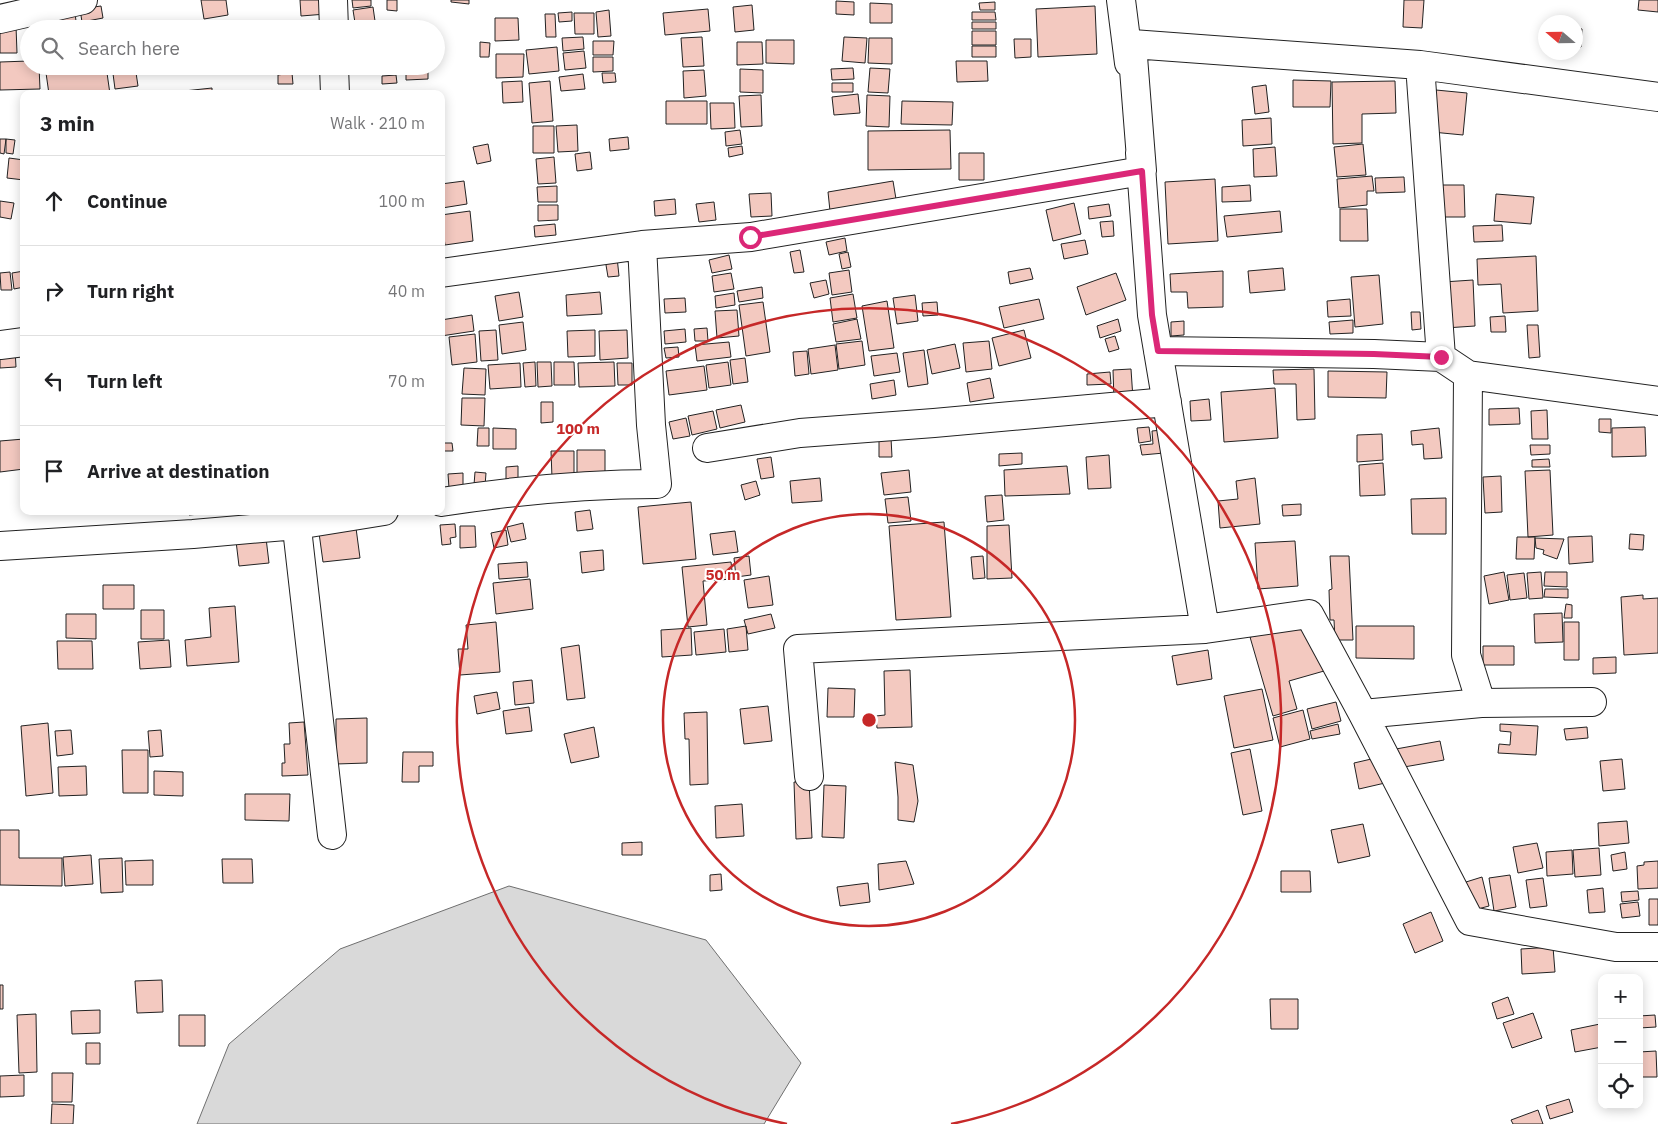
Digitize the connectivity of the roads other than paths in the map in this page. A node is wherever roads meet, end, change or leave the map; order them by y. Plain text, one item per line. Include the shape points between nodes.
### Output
1 (83, 0) edge
2 (333, 0) edge
3 (1121, 0) edge
4 (0, 19) edge
5 (334, 20) edge
6 (1420, 65) junction
7 (334, 75) edge
8 (335, 90) edge
9 (1658, 97) edge
10 (1142, 171) junction
11 (642, 245) junction
12 (445, 272) edge
13 (20, 342) edge
14 (0, 345) edge
15 (1158, 351) junction
16 (1441, 357) junction
17 (1468, 375) junction
18 (1658, 401) edge
19 (1167, 402) junction
20 (707, 448) dead end
21 (445, 501) edge
22 (334, 515) edge
23 (296, 518) edge
24 (0, 546) edge
25 (1205, 629) junction
26 (1592, 702) dead end
27 (1481, 704) junction
28 (1363, 714) junction
29 (809, 776) dead end
30 (332, 835) dead end
31 (1658, 947) edge

1 - 4 street
2 - 5 street
3 - 10 street
6 - 9 street
6 - 10 street via 1132,44
6 - 16 street
7 - 8 street
10 - 11 street via 750,237
10 - 15 street via 1152,315
11 - 12 street
11 - 21 street via 657,484 503,493
13 - 14 street
15 - 16 street
15 - 19 street
16 - 17 street
17 - 18 street
17 - 27 street via 1466,655
19 - 20 street via 800,433
19 - 25 street
22 - 23 street
23 - 24 street via 193,534
23 - 30 street
25 - 28 street via 1309,614
25 - 29 street via 798,649
26 - 27 street
27 - 28 street
28 - 31 street via 1470,921 1616,947

